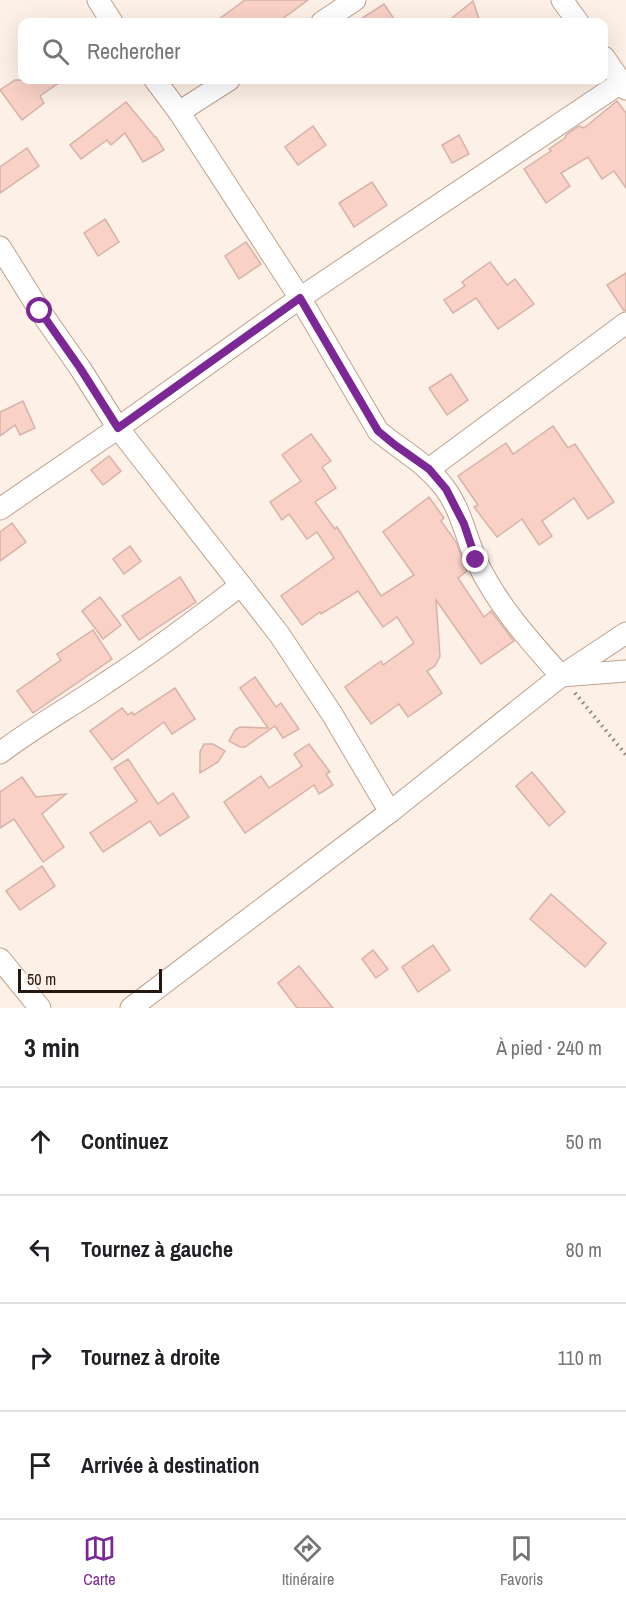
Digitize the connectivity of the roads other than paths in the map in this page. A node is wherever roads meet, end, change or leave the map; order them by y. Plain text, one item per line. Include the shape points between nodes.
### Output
1 (98, 0) edge
2 (355, 0) edge
3 (562, 0) edge
4 (109, 18) edge
5 (328, 18) edge
6 (576, 18) edge
7 (608, 64) edge
8 (158, 84) edge
9 (223, 84) edge
10 (624, 86) edge
11 (179, 112) junction
12 (0, 247) edge
13 (300, 298) junction
14 (626, 323) edge
15 (118, 428) junction
16 (429, 469) junction
17 (0, 509) edge
18 (241, 585) junction
19 (626, 633) edge
20 (626, 671) edge
21 (561, 676) junction
22 (0, 753) edge
23 (390, 812) junction
24 (0, 959) edge
25 (40, 1008) edge
26 (131, 1008) edge

1 - 4 street
2 - 5 street
3 - 6 street
7 - 10 street
8 - 11 street
9 - 11 street
10 - 13 street
11 - 13 street
12 - 15 street
13 - 15 street
13 - 16 street via 378,431
14 - 16 street
15 - 17 street
15 - 18 street
16 - 21 street via 446,489 494,595
18 - 22 street via 183,630
18 - 23 street via 332,714
19 - 21 street
20 - 21 street
21 - 23 street
23 - 26 street
24 - 25 street

